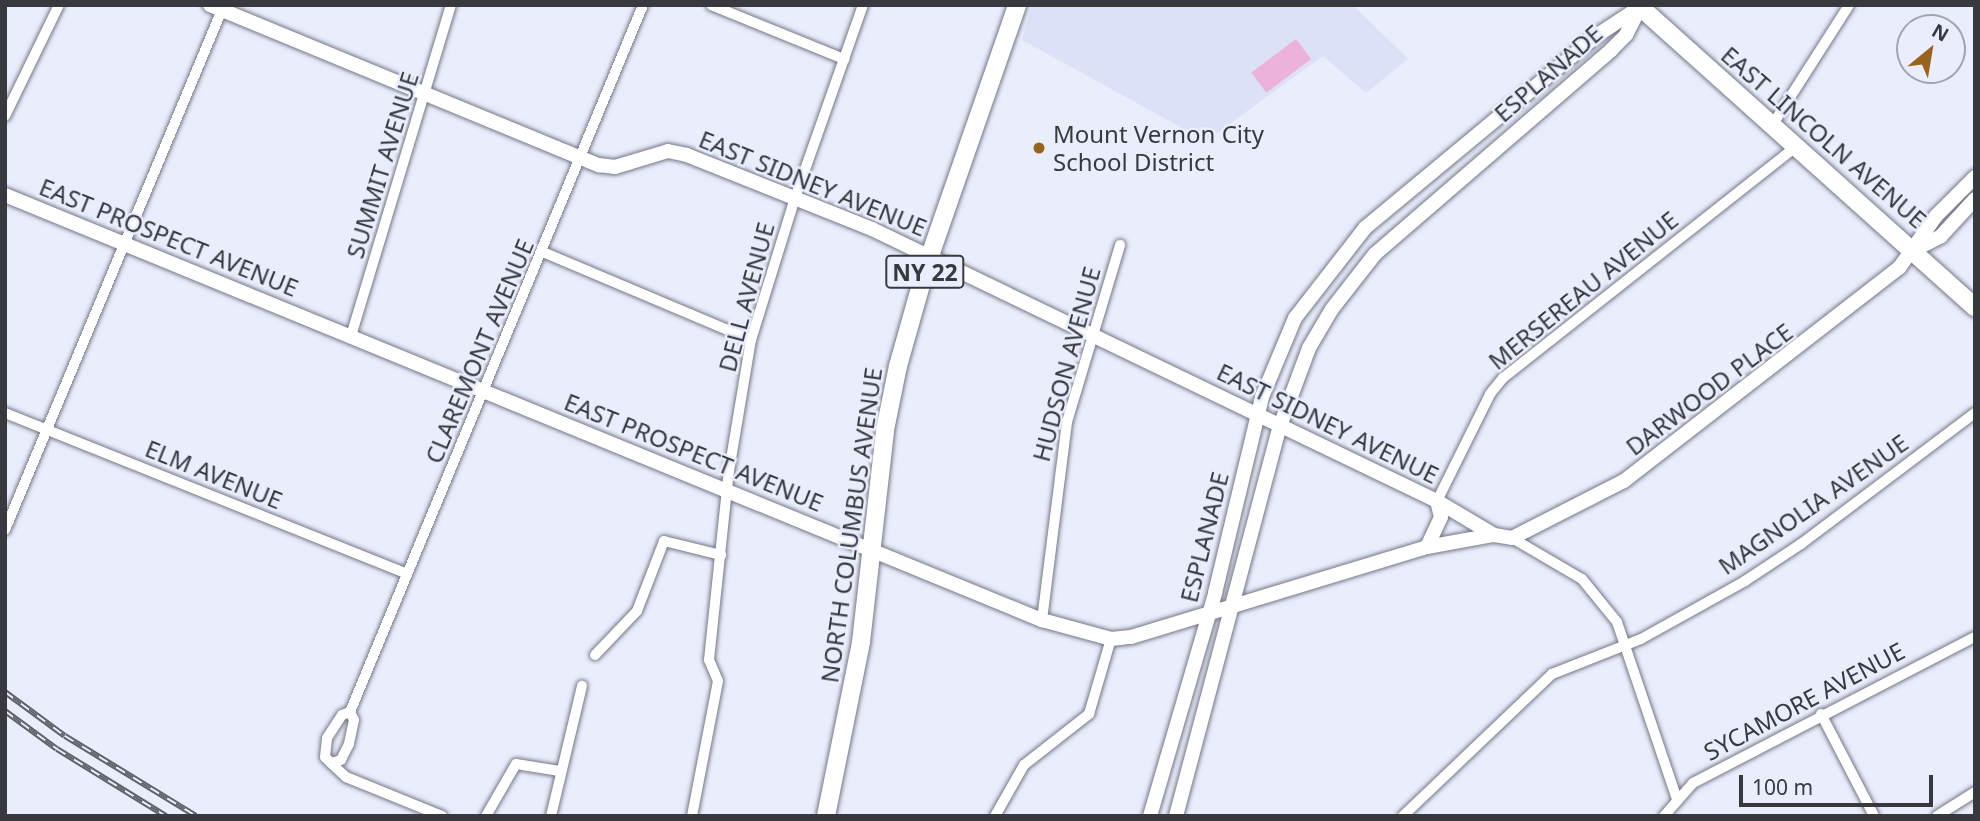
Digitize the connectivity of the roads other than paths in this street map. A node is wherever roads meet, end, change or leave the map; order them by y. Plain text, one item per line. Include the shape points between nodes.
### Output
1 (59, 5) edge
2 (451, 5) edge
3 (643, 5) edge
4 (711, 5) edge
5 (863, 5) edge
6 (1017, 5) edge
7 (1849, 5) edge
8 (1639, 6) edge
9 (218, 7) edge
10 (844, 59) junction
11 (426, 94) junction
12 (5, 116) edge
13 (1773, 124) junction
14 (1797, 146) junction
15 (580, 159) junction
16 (1975, 177) edge
17 (5, 195) edge
18 (795, 198) junction
19 (1975, 199) edge
20 (124, 243) junction
21 (1120, 245) dead end
22 (1915, 250) junction
23 (544, 252) junction
24 (931, 256) junction
25 (1975, 307) edge
26 (1091, 334) junction
27 (351, 336) junction
28 (751, 340) junction
29 (484, 391) junction
30 (5, 413) edge
31 (1975, 413) edge
32 (1257, 414) junction
33 (1280, 426) junction
34 (46, 429) junction
35 (726, 489) junction
36 (1437, 501) junction
37 (5, 530) edge
38 (1493, 535) junction
39 (1512, 538) junction
40 (1427, 547) junction
41 (869, 549) junction
42 (721, 555) junction
43 (407, 574) junction
44 (1234, 606) junction
45 (1209, 614) junction
46 (1042, 620) junction
47 (1975, 637) edge
48 (1111, 639) junction
49 (1626, 645) junction
50 (595, 655) dead end
51 (582, 686) dead end
52 (350, 712) junction
53 (1821, 714) junction
54 (331, 763) junction
55 (559, 771) junction
56 (1975, 792) edge
57 (1677, 799) junction
58 (442, 816) edge
59 (486, 816) edge
60 (551, 816) edge
61 (692, 816) edge
62 (826, 816) edge
63 (995, 816) edge
64 (1150, 816) edge
65 (1177, 816) edge
66 (1403, 816) edge
67 (1664, 816) edge
68 (1874, 816) edge
69 (1937, 816) edge

1 - 12 street
2 - 11 street, SUMMIT AVENUE
3 - 15 street, CLAREMONT AVENUE
4 - 10 street
5 - 10 street, DELL AVENUE
6 - 24 main road, NORTH COLUMBUS AVENUE / NY 22
7 - 13 street
8 - 13 main road, EAST LINCOLN AVENUE
8 - 32 street, ESPLANADE via 1417,183 1344,251 1283,338
8 - 33 street, ESPLANADE via 1626,35 1611,50 1375,254 1332,309 1309,348
9 - 11 street, EAST SIDNEY AVENUE
9 - 20 street
10 - 18 street, DELL AVENUE
11 - 15 street, EAST SIDNEY AVENUE
11 - 27 street, SUMMIT AVENUE
13 - 14 main road, EAST LINCOLN AVENUE
14 - 22 main road, EAST LINCOLN AVENUE
14 - 36 street, MERSEREAU AVENUE via 1503,378 1490,394
15 - 18 street, EAST SIDNEY AVENUE via 615,167 668,151
15 - 23 street, CLAREMONT AVENUE
16 - 22 street via 1932,222
17 - 20 street, EAST PROSPECT AVENUE
18 - 24 street, EAST SIDNEY AVENUE
18 - 28 street, DELL AVENUE
19 - 22 street via 1941,236
20 - 27 street, EAST PROSPECT AVENUE
20 - 34 street
21 - 26 street, HUDSON AVENUE
22 - 25 main road, EAST LINCOLN AVENUE
22 - 39 street, DARWOOD PLACE via 1823,330 1643,469
23 - 28 street
23 - 29 street, CLAREMONT AVENUE
24 - 26 street, EAST SIDNEY AVENUE
24 - 41 main road, NORTH COLUMBUS AVENUE / NY 22 via 892,396
26 - 32 street, EAST SIDNEY AVENUE
26 - 46 street, HUDSON AVENUE via 1067,422
27 - 29 street, EAST PROSPECT AVENUE
28 - 35 street, DELL AVENUE
29 - 35 street, EAST PROSPECT AVENUE
29 - 43 street, CLAREMONT AVENUE
30 - 34 street, ELM AVENUE
31 - 49 street, MAGNOLIA AVENUE via 1801,544
32 - 33 street, EAST SIDNEY AVENUE
32 - 45 street, ESPLANADE
33 - 36 street, EAST SIDNEY AVENUE
33 - 44 street, ESPLANADE
34 - 37 street
34 - 43 street, ELM AVENUE
35 - 41 street, EAST PROSPECT AVENUE
35 - 42 street, DELL AVENUE
36 - 38 street, EAST SIDNEY AVENUE
36 - 40 street via 1441,517
38 - 39 street, EAST PROSPECT AVENUE
38 - 40 street, EAST PROSPECT AVENUE
39 - 49 street, EAST PROSPECT AVENUE via 1582,579 1617,622
40 - 44 street, EAST PROSPECT AVENUE
41 - 46 street, EAST PROSPECT AVENUE
41 - 62 main road, NORTH COLUMBUS AVENUE / NY 22 via 860,642
42 - 50 street via 664,541 637,611
42 - 61 street, DELL AVENUE via 709,660 719,681
43 - 52 street, CLAREMONT AVENUE
44 - 45 street, EAST PROSPECT AVENUE
44 - 65 street, ESPLANADE
45 - 48 street, EAST PROSPECT AVENUE
45 - 64 street, ESPLANADE
46 - 48 street, EAST PROSPECT AVENUE
47 - 53 street, SYCAMORE AVENUE
48 - 63 street via 1089,714 1024,765 1007,787
49 - 57 street, EAST PROSPECT AVENUE
49 - 66 street, MAGNOLIA AVENUE via 1580,659 1552,674
51 - 55 street
52 - 54 street, CLAREMONT AVENUE via 354,720 349,744 341,760
52 - 54 street, CLAREMONT AVENUE via 342,715 327,738 325,757
53 - 57 street, SYCAMORE AVENUE via 1693,783
53 - 68 street
54 - 58 street via 346,777
55 - 59 street via 516,764
55 - 60 street
56 - 69 street
57 - 67 street, SYCAMORE AVENUE

